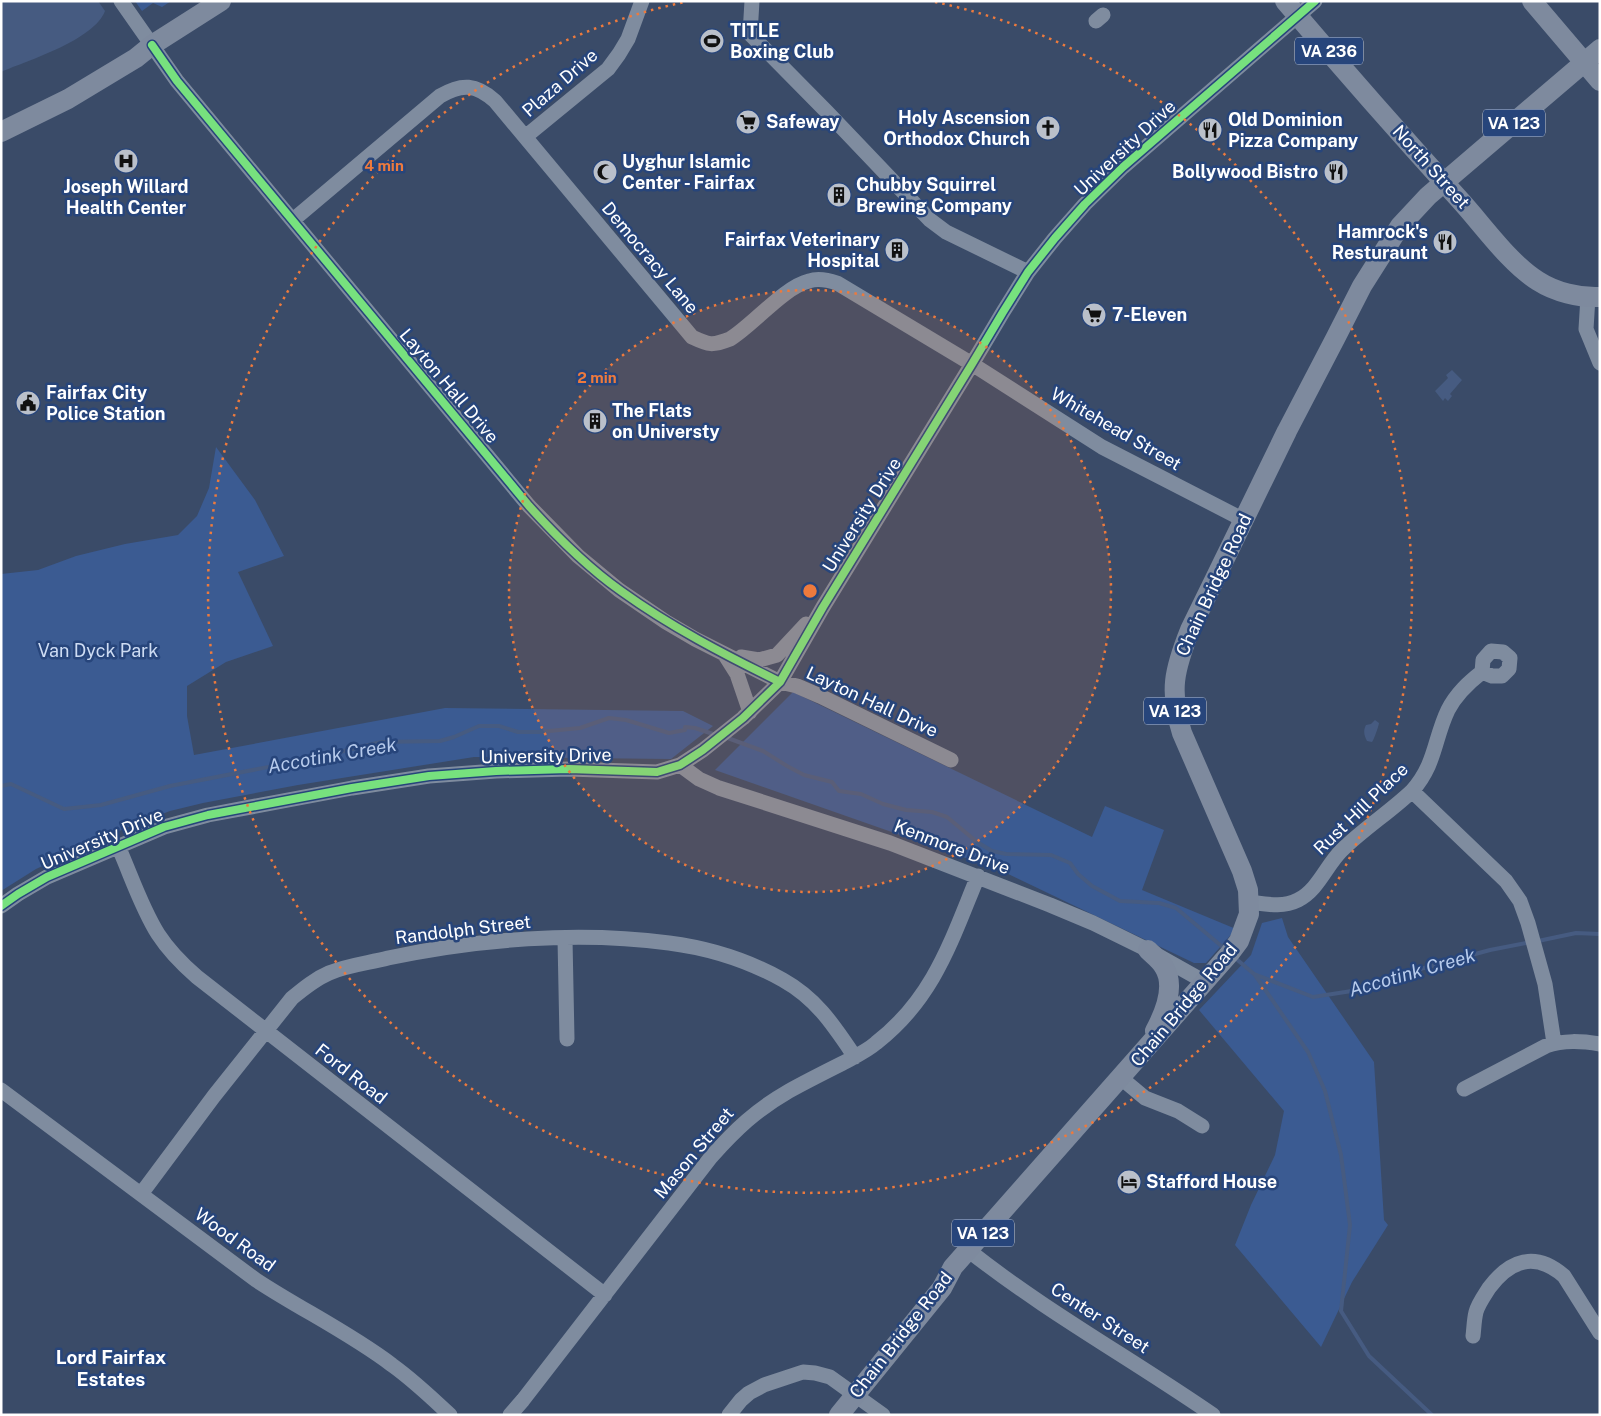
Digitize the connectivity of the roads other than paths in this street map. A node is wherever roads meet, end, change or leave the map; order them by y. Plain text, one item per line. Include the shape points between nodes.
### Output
1 (221, 1) edge
2 (642, 1) edge
3 (752, 1) edge
4 (1315, 1) edge
5 (1532, 1) edge
6 (125, 7) edge
7 (1292, 9) edge
8 (152, 45) junction
9 (1600, 49) edge
10 (1584, 63) junction
11 (1600, 81) edge
12 (1, 132) edge
13 (526, 137) junction
14 (1444, 183) junction
15 (293, 220) junction
16 (1028, 272) junction
17 (1594, 297) edge
18 (1600, 363) edge
19 (972, 364) junction
20 (1244, 520) junction
21 (823, 608) junction
22 (725, 653) junction
23 (1482, 672) dead end
24 (780, 682) junction
25 (746, 715) junction
26 (952, 760) dead end
27 (680, 765) junction
28 (1412, 791) junction
29 (118, 846) junction
30 (978, 876) junction
31 (1249, 902) junction
32 (1, 906) edge
33 (566, 939) junction
34 (1148, 950) junction
35 (1211, 976) junction
36 (266, 1031) junction
37 (567, 1039) dead end
38 (1554, 1043) junction
39 (1600, 1044) edge
40 (1142, 1054) junction
41 (855, 1056) junction
42 (1121, 1078) junction
43 (1464, 1089) dead end
44 (1, 1090) edge
45 (1202, 1126) dead end
46 (141, 1194) junction
47 (968, 1250) junction
48 (605, 1295) junction
49 (1600, 1332) edge
50 (1473, 1336) dead end
51 (855, 1395) junction
52 (450, 1415) edge
53 (510, 1415) edge
54 (729, 1415) edge
55 (839, 1415) edge
56 (884, 1415) edge
57 (1213, 1415) edge

1 - 8 main road
2 - 13 street, Plaza Drive via 628,39 608,68
3 - 16 street via 750,34 930,220 946,232
4 - 7 street, University Drive
5 - 10 main road
6 - 8 street, Layton Hall Drive
7 - 14 main road, North Street / VA 236
7 - 16 street, University Drive via 1085,204
8 - 12 main road via 68,100
8 - 15 street, Layton Hall Drive via 177,81
9 - 10 main road, Chain Bridge Road / VA 123
10 - 11 main road
10 - 14 main road, Chain Bridge Road / VA 123
13 - 15 street, Democracy Lane via 487,94 470,87 450,90 388,138
13 - 19 street, Democracy Lane via 692,337 707,344 730,340 803,283 825,280 837,282
14 - 17 main road, North Street via 1526,273 1565,292
14 - 20 main road, Chain Bridge Road / VA 123 via 1405,220 1362,286
15 - 22 street, Layton Hall Drive via 553,532 619,590 666,622
16 - 19 street, University Drive
17 - 18 street via 1586,329
19 - 20 street, Whitehead Street via 1102,446
19 - 21 street, University Drive
20 - 31 main road, Chain Bridge Road / VA 123 via 1181,652 1174,699 1182,733 1242,872
21 - 22 street via 777,655 759,660
21 - 24 street, University Drive
22 - 24 street, Layton Hall Drive
22 - 25 street via 737,674
23 - 28 street, Rust Hill Place via 1466,685 1449,709 1429,766
24 - 25 street, University Drive
24 - 26 street, Layton Hall Drive via 820,696
25 - 27 street, University Drive
27 - 29 street, University Drive via 657,772 569,768 429,776 208,815 164,827
27 - 30 street, Kenmore Drive via 719,788 890,843
28 - 31 street, Rust Hill Place via 1342,850 1303,897 1278,906
28 - 38 street via 1506,881 1520,901 1545,984
29 - 32 street, University Drive via 47,877
29 - 36 street, Ford Road via 149,918 168,948 197,978
30 - 34 street, Kenmore Drive via 1093,923
30 - 41 street, Mason Street via 944,960 925,992 896,1027
31 - 35 main road, Chain Bridge Road / VA 123 via 1249,914 1238,941
33 - 36 street, Randolph Street via 531,938 460,945 340,969 317,979 292,998
33 - 37 street
33 - 41 street, Randolph Street via 671,943 709,951 752,966 783,980 810,999
34 - 35 street, Kenmore Drive
34 - 40 main road via 1166,969 1169,983 1159,1024
35 - 40 main road, Chain Bridge Road / VA 123
36 - 46 street, Randolph Street
36 - 48 street, Ford Road
38 - 39 street via 1583,1041
38 - 43 street
40 - 42 main road, Chain Bridge Road / VA 123
41 - 48 street, Mason Street via 787,1092 736,1130 711,1157
42 - 45 street via 1145,1098 1178,1110
42 - 47 main road, Chain Bridge Road / VA 123
44 - 46 street, Wood Road
46 - 52 street, Wood Road via 256,1280 392,1364
47 - 51 main road, Chain Bridge Road / VA 123 via 942,1288
47 - 57 street, Center Street via 1015,1285
48 - 53 street, Mason Street
49 - 50 street via 1564,1276 1535,1261 1518,1263 1495,1280 1476,1312
51 - 54 street via 830,1377 803,1372 749,1393
51 - 55 main road, Chain Bridge Road / VA 123
51 - 56 street

